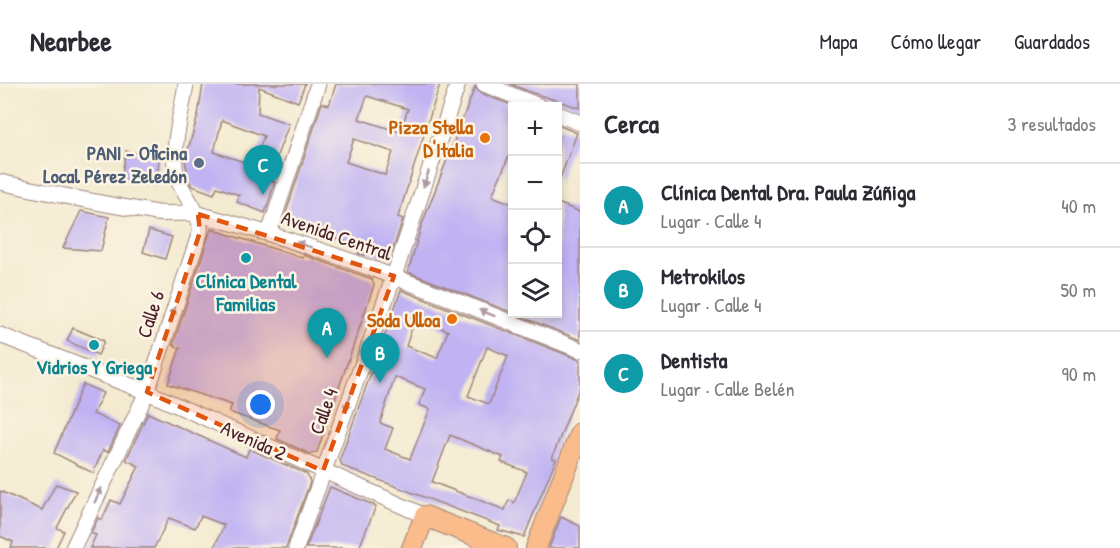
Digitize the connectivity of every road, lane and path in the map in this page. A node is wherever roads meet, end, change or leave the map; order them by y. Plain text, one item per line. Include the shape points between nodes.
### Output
1 (186, 84) edge
2 (318, 84) edge
3 (458, 84) edge
4 (484, 84) edge
5 (529, 102) edge
6 (562, 116) edge
7 (580, 123) edge
8 (1, 185) edge
9 (198, 214) junction
10 (269, 233) junction
11 (394, 276) junction
12 (0, 335) edge
13 (580, 350) edge
14 (147, 392) junction
15 (580, 433) edge
16 (323, 471) junction
17 (425, 516) junction
18 (73, 548) edge
19 (296, 548) edge
20 (412, 548) edge
21 (506, 548) edge
22 (536, 548) edge

1 - 9 street via 176,168 181,189
2 - 10 street
3 -> 11 street, Calle 4
4 - 5 street
6 - 7 street
8 - 9 street, Avenida Central via 163,214
9 - 10 street, Avenida Central
14 -> 9 street, Calle 6 via 200,232
11 -> 10 street, Avenida Central
13 -> 11 street, Avenida Central
11 -> 16 street, Calle 4
12 - 14 street, Avenida 2
14 - 16 street, Avenida 2
18 -> 14 street, Calle 6
15 - 22 main road
16 - 17 street, Avenida 2
16 - 19 street, Calle 4
17 - 20 main road
17 - 21 main road, Avenida 2

